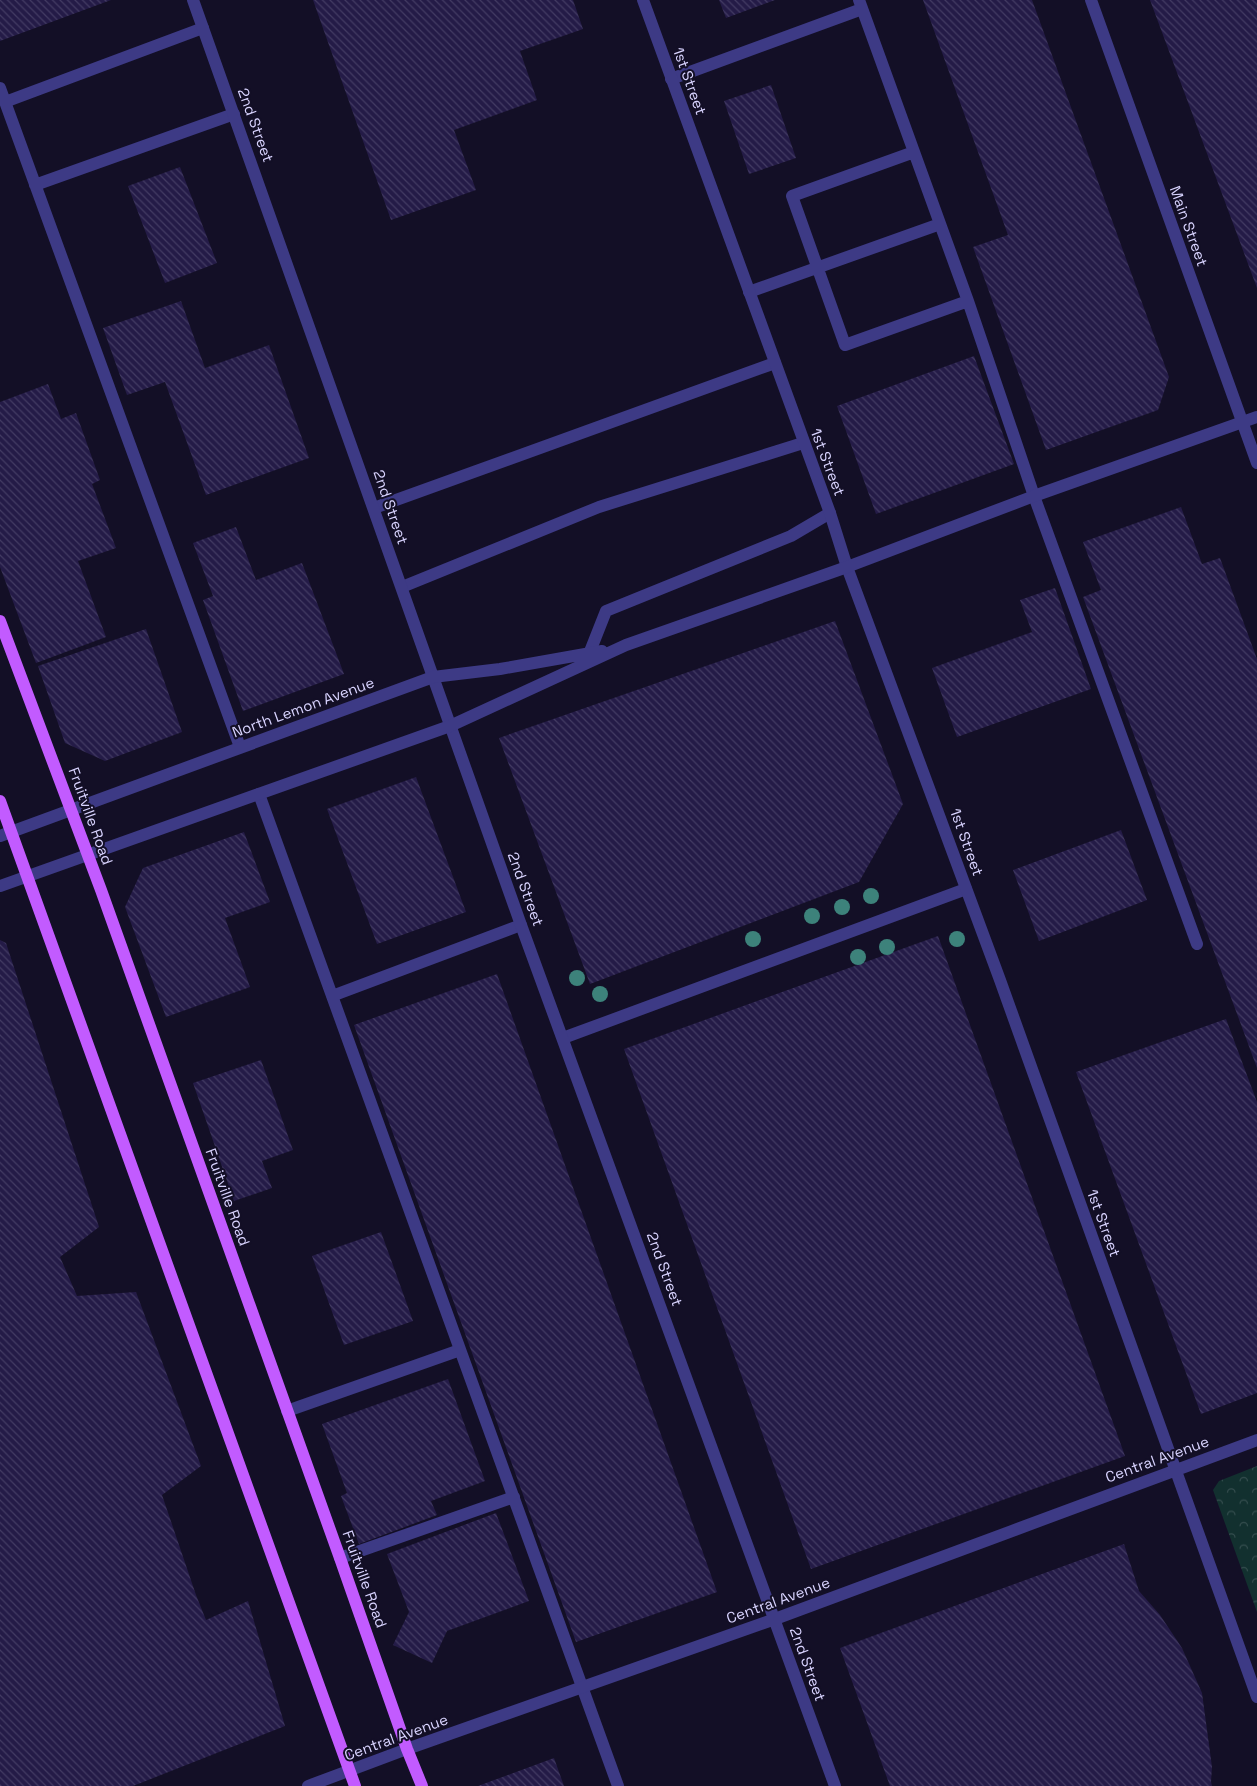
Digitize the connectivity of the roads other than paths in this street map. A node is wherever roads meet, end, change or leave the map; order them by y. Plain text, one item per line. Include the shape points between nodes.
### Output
1 (193, 0) edge
2 (643, 0) edge
3 (1091, 0) edge
4 (861, 4) edge
5 (203, 28) junction
6 (671, 79) junction
7 (0, 88) edge
8 (5, 102) junction
9 (234, 114) junction
10 (914, 152) junction
11 (35, 185) junction
12 (940, 224) junction
13 (818, 268) junction
14 (749, 292) junction
15 (968, 301) junction
16 (775, 363) junction
17 (1257, 417) edge
18 (1242, 422) junction
19 (804, 443) junction
20 (1257, 463) edge
21 (1034, 496) junction
22 (374, 508) junction
23 (830, 513) junction
24 (847, 567) junction
25 (402, 587) junction
26 (0, 621) edge
27 (626, 645) junction
28 (589, 654) junction
29 (433, 677) junction
30 (450, 726) junction
31 (240, 747) junction
32 (259, 794) junction
33 (0, 801) edge
34 (72, 811) junction
35 (6, 834) edge
36 (88, 855) junction
37 (27, 876) junction
38 (0, 886) edge
39 (966, 889) junction
40 (521, 925) junction
41 (1197, 944) dead end
42 (332, 996) junction
43 (564, 1038) junction
44 (460, 1350) junction
45 (287, 1410) junction
46 (1257, 1440) edge
47 (1176, 1470) junction
48 (514, 1498) junction
49 (340, 1558) junction
50 (775, 1619) junction
51 (582, 1686) junction
52 (1257, 1697) edge
53 (407, 1749) junction
54 (349, 1771) junction
55 (308, 1786) edge
56 (355, 1786) edge
57 (422, 1786) edge
58 (618, 1786) edge
59 (834, 1786) edge

1 - 5 street, 2nd Street
2 - 6 street, 1st Street
3 - 18 street, Main Street
4 - 6 street
4 - 10 street
5 - 8 street
5 - 9 street, 2nd Street
6 - 14 street, 1st Street
7 - 8 street
8 - 11 street
9 - 11 street
9 - 22 street, 2nd Street
10 - 12 street
10 - 13 street via 792,196
11 - 31 street
12 - 13 street
12 - 15 street
13 - 14 street
13 - 15 street via 845,345
14 - 16 street, 1st Street
15 - 21 street
16 - 19 street, 1st Street
16 - 22 street
17 - 18 street
18 - 20 street, Main Street
18 - 21 street
19 - 23 street, 1st Street
19 - 25 street via 599,507
21 - 24 street
21 - 41 street
22 - 25 street, 2nd Street
23 - 24 street, 1st Street
23 - 28 street via 791,536 606,611
24 - 27 street
24 - 39 street, 1st Street
25 - 29 street, 2nd Street
26 - 34 main road, Fruitville Road
27 - 28 street, North Lemon Avenue
27 - 30 street
28 - 29 street, North Lemon Avenue
29 - 30 street, 2nd Street
29 - 31 street, North Lemon Avenue
30 - 32 street
30 - 40 street, 2nd Street
31 - 34 street, North Lemon Avenue
32 - 36 street
32 - 42 street
33 - 35 main road
34 - 35 street, North Lemon Avenue
34 - 36 main road, Fruitville Road
35 - 37 main road
36 - 37 street
36 - 45 main road, Fruitville Road
37 - 38 street
37 - 54 main road
39 - 43 street
39 - 47 street, 1st Street
40 - 42 street
40 - 43 street, 2nd Street
42 - 44 street
43 - 50 street, 2nd Street
44 - 45 street
44 - 48 street
45 - 49 main road, Fruitville Road
46 - 47 street, Central Avenue
47 - 50 street, Central Avenue
47 - 52 street, 1st Street
48 - 49 street
48 - 51 street
49 - 53 main road, Fruitville Road
50 - 51 street, Central Avenue
50 - 59 street, 2nd Street
51 - 53 street, Central Avenue
51 - 58 street
53 - 54 street, Central Avenue
53 - 57 main road, Fruitville Road
54 - 55 street, Central Avenue
54 - 56 main road

